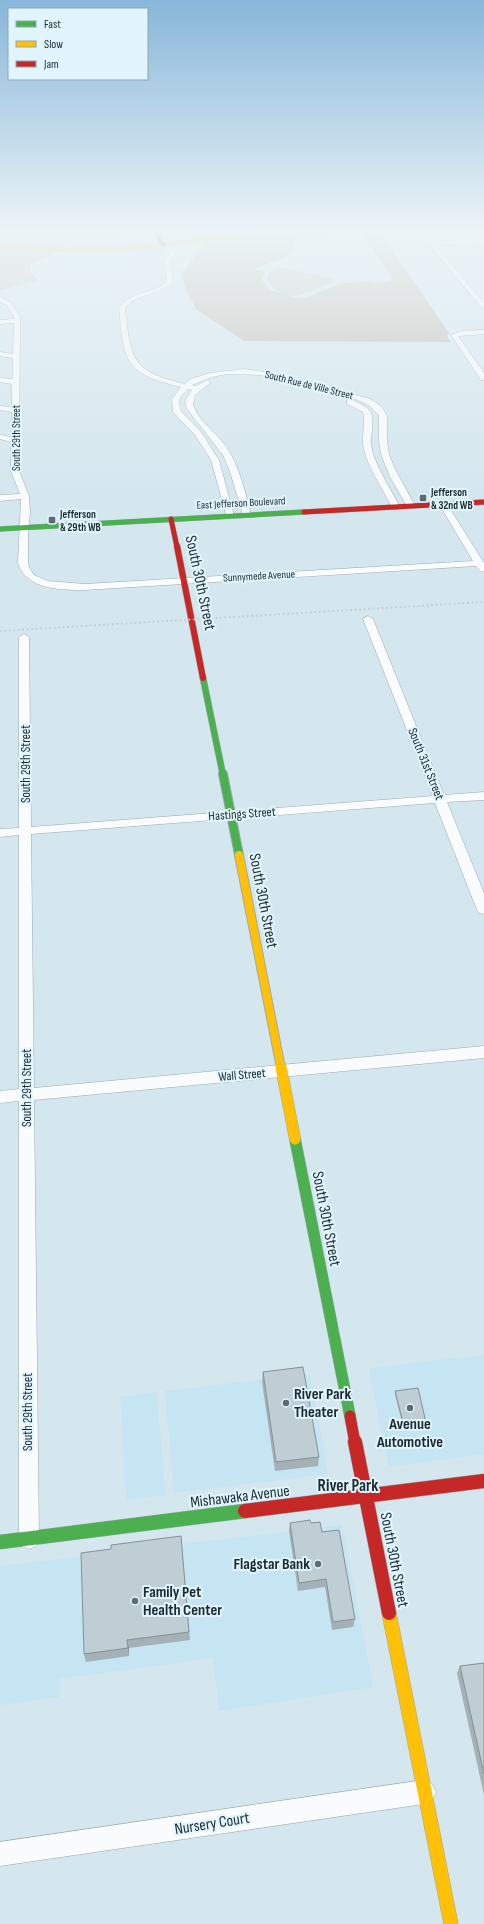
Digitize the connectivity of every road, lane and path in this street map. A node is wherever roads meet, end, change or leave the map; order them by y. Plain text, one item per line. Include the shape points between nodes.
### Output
1 (16, 321) edge
2 (124, 321) edge
3 (484, 332) edge
4 (0, 354) edge
5 (16, 356) junction
6 (484, 378) edge
7 (0, 380) edge
8 (16, 382) junction
9 (186, 386) junction
10 (197, 389) junction
11 (0, 408) edge
12 (16, 410) junction
13 (0, 438) edge
14 (16, 440) junction
15 (25, 496) junction
16 (0, 498) edge
17 (484, 502) edge
18 (443, 504) junction
19 (411, 506) junction
20 (396, 507) junction
21 (247, 515) junction
22 (230, 516) junction
23 (171, 519) junction
24 (25, 527) junction
25 (0, 529) edge
26 (482, 567) edge
27 (184, 581) junction
28 (40, 582) joint
29 (368, 619) dead end
30 (24, 637) dead end
31 (484, 796) edge
32 (440, 800) junction
33 (231, 815) junction
34 (26, 830) junction
35 (0, 833) edge
36 (484, 910) edge
37 (484, 1052) edge
38 (282, 1071) junction
39 (28, 1095) junction
40 (0, 1098) edge
41 (484, 1481) edge
42 (366, 1496) junction
43 (29, 1539) junction
44 (0, 1542) edge
45 (424, 1792) junction
46 (0, 1854) edge
47 (451, 1924) edge

1 - 5 street, South 29th Street
2 - 9 street via 132,360 144,371
3 - 6 street via 462,332 454,335
4 - 5 street
5 - 8 street, South 29th Street
7 - 8 street
8 - 12 street, South 29th Street
9 - 10 street
9 - 19 street, South Rue de Ville Street via 210,375 255,372 278,375 373,404 383,416 382,441 385,456
9 - 22 street via 176,400 176,408 215,460
10 - 20 street, South Rue de Ville Street via 216,379 252,376 275,380 360,407 366,411 368,417 366,434 370,456
10 - 21 street via 190,399 191,411 224,450
11 - 12 street
12 - 14 street, South 29th Street
13 - 14 street
14 - 15 street, South 29th Street via 16,475
15 - 16 street
15 - 24 street, South 29th Street
17 - 18 street, East Jefferson Boulevard
18 - 19 street, East Jefferson Boulevard
18 - 26 street
19 - 20 street, East Jefferson Boulevard
20 - 21 street, East Jefferson Boulevard
21 - 22 street, East Jefferson Boulevard
22 - 23 street, East Jefferson Boulevard
23 - 24 street, East Jefferson Boulevard
23 - 27 street, South 30th Street
24 - 25 street, East Jefferson Boulevard
24 - 28 street, South 29th Street via 25,570
26 - 27 street, Sunnymede Avenue
27 - 28 street, Sunnymede Avenue via 69,587
27 - 33 street, South 30th Street
29 - 32 street, South 31st Street
30 - 34 street, South 29th Street
31 - 32 street, Hastings Street
32 - 33 street, Hastings Street
32 - 36 street, South 31st Street
33 - 34 street, Hastings Street
33 - 38 street, South 30th Street
34 - 35 street, Hastings Street
34 - 39 street, South 29th Street
37 - 38 street, Wall Street
38 - 39 street, Wall Street
38 - 42 street, South 30th Street
39 - 40 street, Wall Street
39 - 43 street, South 29th Street
41 - 42 street, Mishawaka Avenue
42 - 43 street, Mishawaka Avenue
42 - 45 street, South 30th Street
43 - 44 street, Mishawaka Avenue
45 - 46 street, Nursery Court
45 - 47 street, South 30th Street

